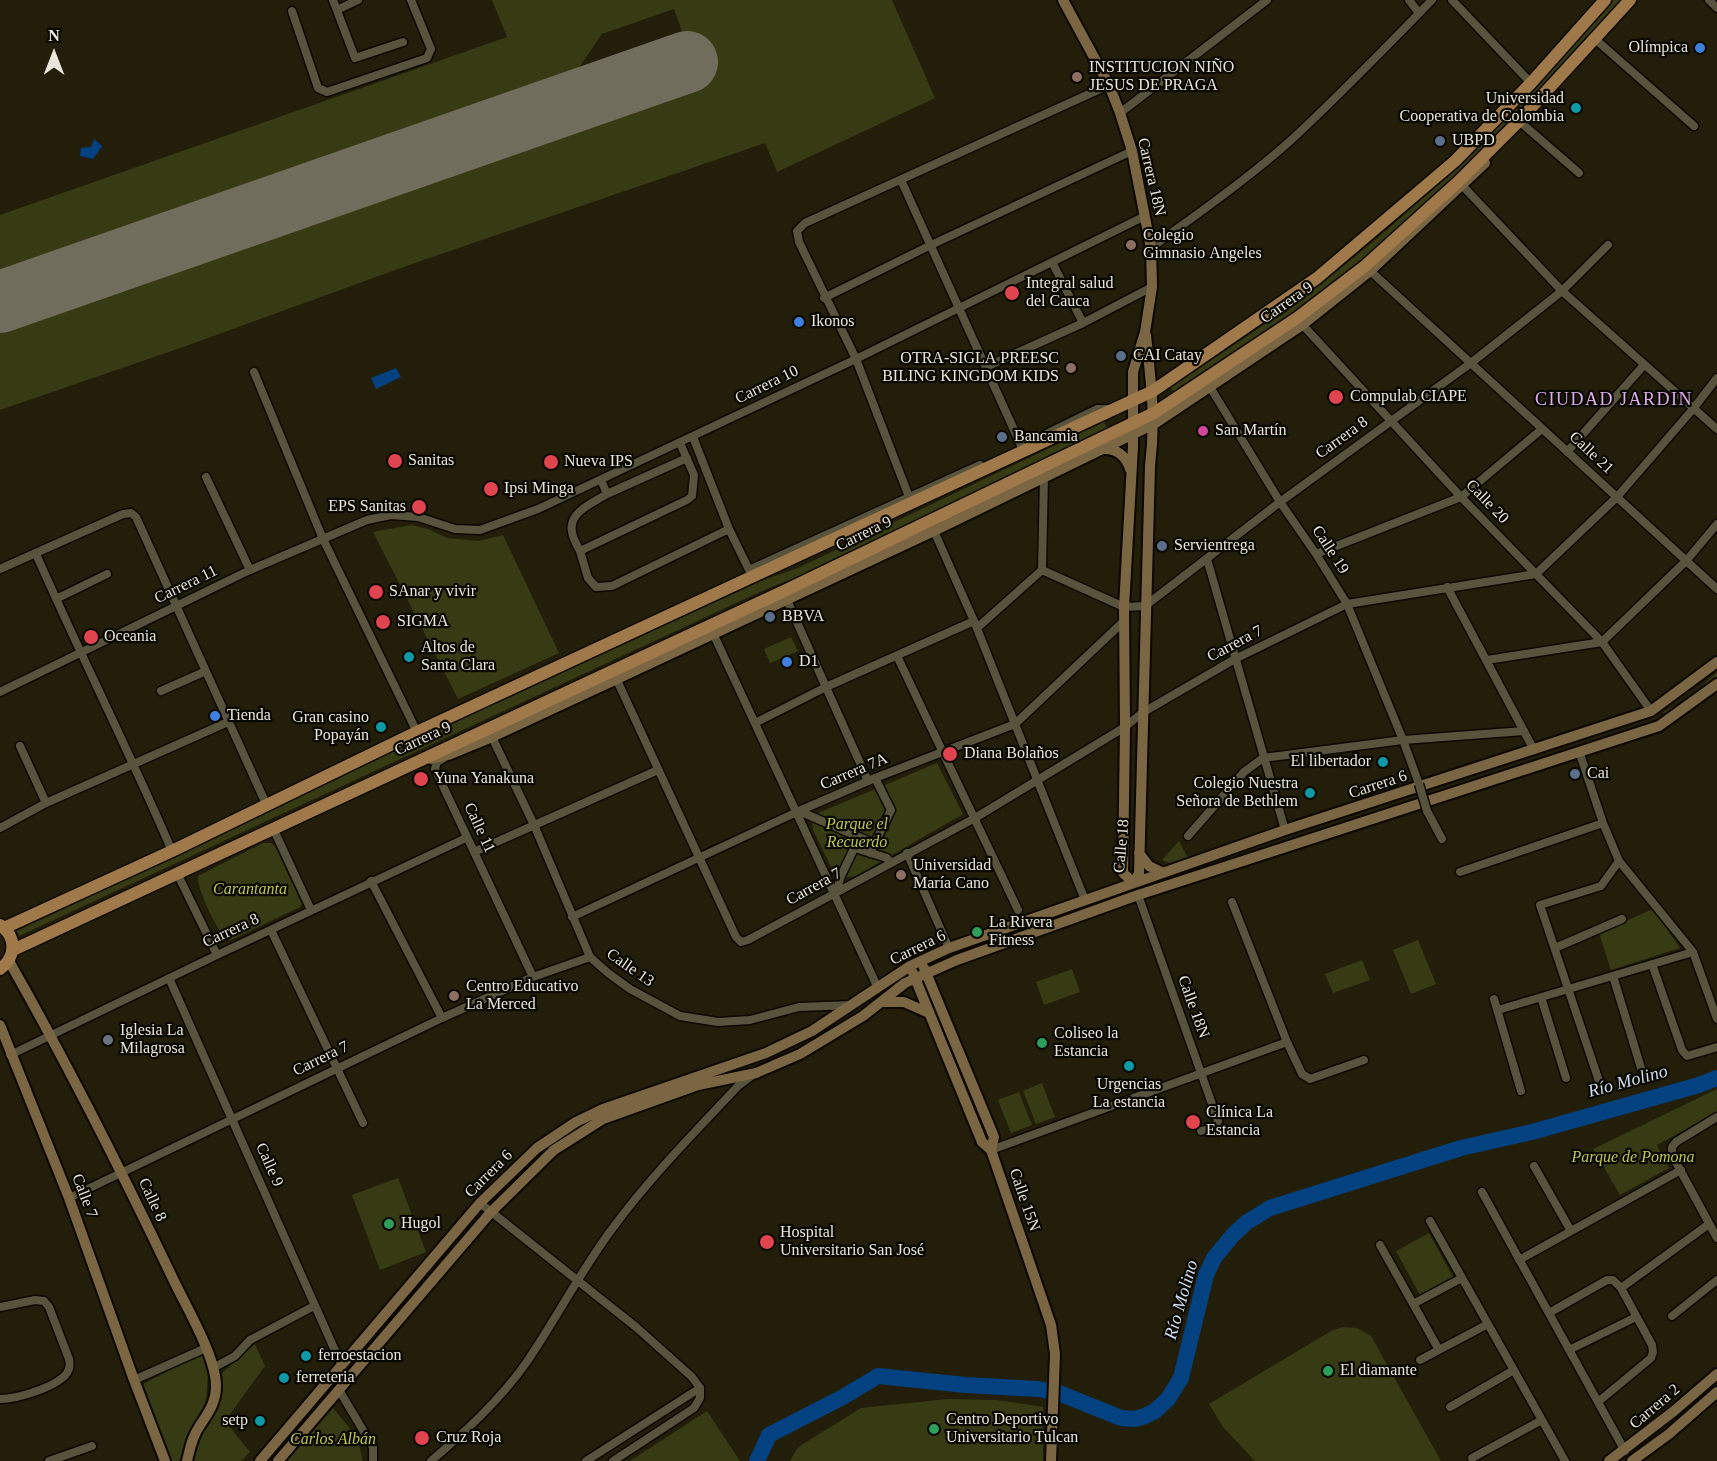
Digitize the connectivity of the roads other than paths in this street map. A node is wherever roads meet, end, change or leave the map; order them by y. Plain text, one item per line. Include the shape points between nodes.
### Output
1 (333, 0) edge
2 (358, 0) edge
3 (411, 0) edge
4 (1063, 0) edge
5 (1409, 0) edge
6 (1432, 0) edge
7 (1452, 0) edge
8 (1605, 0) edge
9 (1630, 0) edge
10 (1637, 0) edge
11 (1709, 0) edge
12 (1262, 2) edge
13 (1717, 8) edge
14 (337, 10) junction
15 (292, 11) dead end
16 (1419, 13) junction
17 (1597, 40) junction
18 (403, 42) dead end
19 (1531, 83) junction
20 (1109, 85) junction
21 (1120, 113) junction
22 (1520, 123) junction
23 (1694, 126) dead end
24 (1132, 151) junction
25 (1579, 173) dead end
26 (901, 180) junction
27 (1461, 184) junction
28 (1145, 216) junction
29 (931, 245) junction
30 (1608, 245) dead end
31 (1151, 248) junction
32 (1052, 262) junction
33 (1367, 268) junction
34 (1152, 287) junction
35 (1562, 291) junction
36 (824, 298) junction
37 (959, 308) junction
38 (1300, 321) junction
39 (1083, 323) junction
40 (1145, 332) junction
41 (856, 359) junction
42 (1470, 363) junction
43 (1644, 365) junction
44 (986, 367) junction
45 (254, 372) dead end
46 (1133, 372) joint
47 (1717, 378) edge
48 (1210, 387) junction
49 (1153, 391) junction
50 (1132, 401) junction
51 (1694, 409) junction
52 (1154, 419) junction
53 (1391, 421) junction
54 (1542, 429) junction
55 (1717, 429) edge
56 (1133, 430) junction
57 (693, 437) junction
58 (680, 443) junction
59 (1023, 449) junction
60 (1099, 449) junction
61 (1567, 452) junction
62 (687, 458) junction
63 (1130, 469) junction
64 (206, 477) dead end
65 (1044, 477) junction
66 (601, 480) junction
67 (607, 494) junction
68 (1461, 497) junction
69 (1617, 497) junction
70 (910, 500) junction
71 (1280, 502) junction
72 (391, 515) joint
73 (1717, 524) edge
74 (729, 529) junction
75 (934, 531) junction
76 (323, 539) junction
77 (580, 551) junction
78 (36, 554) junction
79 (1316, 554) junction
80 (1207, 559) junction
81 (1686, 561) junction
82 (0, 569) edge
83 (250, 570) junction
84 (1042, 570) junction
85 (107, 574) dead end
86 (751, 574) junction
87 (1536, 574) junction
88 (1448, 587) junction
89 (1717, 590) edge
90 (56, 599) junction
91 (787, 600) junction
92 (1347, 604) junction
93 (1145, 606) junction
94 (175, 607) junction
95 (1124, 607) junction
96 (1124, 621) junction
97 (975, 624) junction
98 (711, 629) junction
99 (1602, 642) junction
100 (658, 648) junction
101 (81, 654) junction
102 (897, 656) junction
103 (1235, 659) junction
104 (1487, 660) junction
105 (1717, 662) edge
106 (644, 666) junction
107 (206, 671) junction
108 (614, 674) junction
109 (1717, 684) edge
110 (826, 687) junction
111 (0, 692) edge
112 (161, 692) dead end
113 (1651, 711) junction
114 (1142, 713) junction
115 (228, 722) junction
116 (755, 723) junction
117 (1015, 724) junction
118 (1125, 727) junction
119 (1524, 731) junction
120 (417, 732) junction
121 (492, 737) junction
122 (1403, 740) junction
123 (20, 746) dead end
124 (463, 749) junction
125 (1534, 750) junction
126 (1580, 751) junction
127 (944, 753) junction
128 (1263, 758) junction
129 (417, 760) junction
130 (135, 765) junction
131 (658, 770) junction
132 (871, 780) junction
133 (1038, 780) junction
134 (46, 803) junction
135 (267, 806) junction
136 (798, 812) junction
137 (975, 818) junction
138 (1603, 823) junction
139 (534, 825) junction
140 (0, 828) edge
141 (273, 828) junction
142 (1285, 830) junction
143 (1188, 836) dead end
144 (466, 838) junction
145 (859, 838) junction
146 (1442, 839) dead end
147 (875, 844) junction
148 (855, 848) junction
149 (172, 851) junction
150 (474, 852) junction
151 (870, 853) junction
152 (907, 853) junction
153 (1139, 853) junction
154 (699, 858) junction
155 (1619, 861) junction
156 (890, 862) junction
157 (1460, 872) dead end
158 (177, 873) junction
159 (1163, 873) junction
160 (371, 881) junction
161 (1134, 883) junction
162 (836, 892) junction
163 (1138, 895) junction
164 (1085, 900) junction
165 (1232, 902) dead end
166 (1018, 909) dead end
167 (311, 910) junction
168 (572, 917) junction
169 (1622, 919) dead end
170 (2, 926) edge
171 (271, 930) junction
172 (950, 948) junction
173 (1555, 948) junction
174 (1694, 952) junction
175 (217, 954) junction
176 (590, 957) junction
177 (7, 960) edge
178 (921, 960) junction
179 (1653, 964) junction
180 (910, 966) junction
181 (926, 973) junction
182 (1612, 976) junction
183 (533, 977) junction
184 (169, 978) junction
185 (915, 978) junction
186 (877, 987) junction
187 (1569, 989) junction
188 (1541, 997) junction
189 (1494, 999) dead end
190 (881, 1002) junction
191 (852, 1005) junction
192 (1498, 1010) junction
193 (930, 1014) junction
194 (442, 1018) junction
195 (1717, 1019) edge
196 (0, 1025) edge
197 (51, 1034) junction
198 (1287, 1042) junction
199 (1717, 1047) edge
200 (10, 1055) junction
201 (1364, 1060) dead end
202 (1641, 1068) dead end
203 (336, 1069) junction
204 (756, 1073) junction
205 (1202, 1074) junction
206 (1566, 1078) dead end
207 (1599, 1081) dead end
208 (1521, 1091) dead end
209 (233, 1119) junction
210 (1716, 1120) edge
211 (363, 1123) dead end
212 (1201, 1131) dead end
213 (991, 1150) junction
214 (1534, 1166) dead end
215 (1681, 1170) junction
216 (122, 1171) junction
217 (1482, 1192) dead end
218 (69, 1198) junction
219 (480, 1203) junction
220 (491, 1212) junction
221 (1430, 1221) dead end
222 (1710, 1224) junction
223 (1571, 1231) junction
224 (1717, 1238) edge
225 (1380, 1245) dead end
226 (1519, 1260) junction
227 (1462, 1278) junction
228 (1717, 1280) edge
229 (576, 1281) junction
230 (1621, 1288) junction
231 (1413, 1304) junction
232 (314, 1306) junction
233 (0, 1307) edge
234 (1549, 1313) junction
235 (1672, 1316) dead end
236 (1636, 1317) junction
237 (1488, 1324) junction
238 (206, 1348) junction
239 (1439, 1350) junction
240 (1569, 1350) junction
241 (1420, 1360) dead end
242 (341, 1364) junction
243 (213, 1368) junction
244 (1514, 1370) junction
245 (1717, 1374) edge
246 (134, 1380) junction
247 (700, 1388) junction
248 (339, 1390) junction
249 (1717, 1392) edge
250 (0, 1399) edge
251 (1598, 1402) junction
252 (1450, 1407) dead end
253 (1542, 1420) junction
254 (92, 1446) dead end
255 (1625, 1451) junction
256 (1472, 1458) dead end
257 (49, 1461) edge
258 (165, 1461) edge
259 (187, 1461) edge
260 (260, 1461) edge
261 (278, 1461) edge
262 (373, 1461) edge
263 (432, 1461) edge
264 (586, 1461) edge
265 (613, 1461) edge
266 (1051, 1461) edge
267 (1565, 1461) edge
268 (1610, 1461) edge
269 (1632, 1461) edge

1 - 14 street
2 - 14 street
3 - 15 street via 431,49 427,58 327,92 318,88
4 - 20 main road, Carrera 18N
5 - 16 street
6 - 16 street
7 - 19 street
8 - 19 main road, Carrera 9
9 - 17 main road, Carrera 9
10 - 17 main road
11 - 13 street
12 - 21 street
14 - 18 street via 355,58
16 - 31 street via 1287,143
17 - 22 main road, Carrera 9
17 - 23 street
19 - 49 main road, Carrera 9 via 1455,160 1317,278
20 - 21 main road, Carrera 18N
20 - 26 street
21 - 24 main road, Carrera 18N
22 - 25 street
22 - 27 main road, Carrera 9
24 - 28 main road, Carrera 18N
24 - 29 street
26 - 29 street
26 - 36 street via 805,223 798,231 799,242
27 - 33 main road, Carrera 9
27 - 35 street
28 - 31 main road, Carrera 18N
28 - 32 street, Carrera 10
29 - 36 street
29 - 37 street
30 - 35 street, Carrera 8
31 - 34 main road, Carrera 18N
32 - 37 street, Carrera 10
32 - 39 street
33 - 38 main road, Carrera 9
33 - 42 street, Calle 21
34 - 39 street
34 - 40 main road, Carrera 18N
35 - 42 street, Carrera 8
35 - 43 street
36 - 41 street
37 - 41 street, Carrera 10
37 - 44 street
38 - 48 main road
38 - 52 main road, Carrera 9
38 - 53 street, Calle 20
39 - 44 street
40 - 46 main road, Carrera 18N
40 - 49 main road, Calle 18
41 - 57 street, Carrera 10
41 - 70 street
42 - 53 street, Carrera 8
42 - 54 street, Calle 21
43 - 51 street
43 - 61 street
44 - 59 street
45 - 76 street
46 - 50 main road, Calle 18
47 - 51 street
48 - 52 main road
48 - 71 street, Calle 19
49 - 50 main road, Carrera 9
49 - 52 main road, Calle 18
50 - 56 main road, Calle 18
50 - 59 main road, Carrera 9
51 - 55 street
51 - 69 street
52 - 56 main road, Carrera 9
52 - 93 main road, Calle 18
53 - 68 street, Calle 20
53 - 71 street, Carrera 8
54 - 61 street, Calle 21
54 - 68 street
56 - 60 main road
56 - 63 main road, Calle 18
56 - 98 main road, Carrera 9
57 - 58 street, Carrera 10
57 - 74 street
58 - 62 street
58 - 66 street, Carrera 10
59 - 70 main road, Carrera 9
60 - 63 main road via 1123,455
60 - 65 main road
61 - 69 street, Calle 21
62 - 67 street
62 - 77 street via 694,475 693,496
63 - 95 main road, Calle 18
64 - 83 street
65 - 75 main road
65 - 84 street
66 - 67 street
66 - 72 street, Carrera 10 via 538,510 480,530 455,529 418,517
67 - 77 street via 577,513 572,533
68 - 79 street
68 - 87 street, Calle 20
69 - 81 street, Calle 21
69 - 87 street
70 - 86 main road, Carrera 9
71 - 79 street, Calle 19
71 - 80 street, Carrera 8
72 - 76 street, Carrera 11 via 367,520
73 - 81 street
74 - 77 street via 612,586 596,587 588,578
74 - 86 street
75 - 91 main road
75 - 97 street
76 - 83 street, Carrera 11
76 - 120 street
78 - 82 street
78 - 90 street
78 - 94 street via 131,513
79 - 92 street, Calle 19
80 - 93 street, Carrera 8
80 - 103 street
81 - 89 street, Calle 21
81 - 99 street
83 - 94 street, Carrera 11
84 - 95 street
84 - 97 street
85 - 90 street
86 - 120 main road, Carrera 9
87 - 88 street, Carrera 7
87 - 99 street, Calle 20
88 - 92 street, Carrera 7
88 - 104 street
90 - 101 street
91 - 98 main road
91 - 110 street
92 - 103 street, Carrera 7
92 - 122 street, Calle 19
93 - 95 street
93 - 114 main road, Calle 18
94 - 101 street, Carrera 11
94 - 107 street
95 - 96 main road, Calle 18
96 - 117 street, Carrera 7A
96 - 118 main road, Calle 18
97 - 102 street
97 - 117 street
98 - 100 main road, Carrera 9
98 - 106 main road
98 - 116 street
99 - 104 street
99 - 113 street, Calle 20
100 - 106 main road
100 - 108 main road, Carrera 9
101 - 111 street, Carrera 11
101 - 130 street
102 - 110 street
102 - 127 street
103 - 114 street, Carrera 7
103 - 128 street
104 - 119 street
105 - 113 main road, Carrera 6
106 - 108 main road
107 - 112 street
107 - 115 street
108 - 121 main road
108 - 129 main road, Carrera 9
108 - 131 street
109 - 126 main road, Carrera 6 via 1659,726
110 - 116 street
110 - 132 street
113 - 125 main road, Carrera 6
114 - 118 street, Carrera 7
114 - 153 main road, Calle 18
115 - 130 street
115 - 135 street
116 - 136 street
117 - 127 street, Carrera 7A
117 - 133 street
118 - 133 street, Carrera 7
118 - 161 main road, Calle 18 via 1123,873
119 - 122 street
119 - 125 street
120 - 135 main road, Carrera 9
121 - 124 main road
121 - 139 street, Calle 13
122 - 128 street
122 - 146 street, Calle 19, bridge via 1427,811
123 - 134 street
124 - 129 main road
124 - 144 street, Calle 11 via 435,765
125 - 142 main road, Carrera 6
126 - 138 street
126 - 163 main road, Carrera 6
127 - 132 street, Carrera 7A
127 - 137 street
128 - 142 street
128 - 143 street via 1244,772
129 - 141 main road, Carrera 9
130 - 134 street
130 - 149 street
131 - 139 street
131 - 154 street
132 - 136 street, Carrera 7A
132 - 147 street via 891,810
133 - 137 street, Carrera 7
133 - 164 street
134 - 140 street
135 - 149 main road, Carrera 9
136 - 145 street
136 - 154 street, Carrera 7A
136 - 162 street
137 - 152 street, Carrera 7
137 - 166 street
138 - 155 street
138 - 157 street
139 - 150 street
139 - 168 street, Calle 13
141 - 158 main road, Carrera 9
141 - 167 street
142 - 159 main road, Carrera 6
144 - 150 street, Calle 11
144 - 160 street, Carrera 8
145 - 147 street
145 - 148 street
147 - 151 street
148 - 151 street
148 - 162 street
149 - 170 main road, Carrera 9
150 - 183 street, Calle 11
151 - 156 street
152 - 156 street, Carrera 7
152 - 172 street
153 - 159 main road via 1149,866
153 - 161 main road, Calle 18 via 1139,873
154 - 162 street, Carrera 7 via 741,942
154 - 168 street, Carrera 7A
155 - 173 street via 1601,886 1540,905
155 - 174 street
156 - 162 street, Carrera 7
158 - 175 street
158 - 177 main road, Carrera 9
159 - 161 main road, Carrera 6
160 - 167 street, Carrera 8
160 - 194 street
161 - 163 main road, Calle 18N
161 - 164 main road, Carrera 6
162 - 186 street
163 - 181 main road, Carrera 6
163 - 205 street, Calle 18N
164 - 172 main road, Carrera 6
165 - 198 street
167 - 171 street, Carrera 8
168 - 176 street, Calle 13
169 - 173 street
170 - 177 main road via 12,938
171 - 175 street, Carrera 8
171 - 203 street
172 - 178 main road, Carrera 6
173 - 187 street
174 - 179 street
174 - 195 street
175 - 184 street, Carrera 8
176 - 183 street, Carrera 7
176 - 191 street, Calle 13 via 630,989 680,1016 718,1022 750,1020 799,1007
177 - 197 main road, Calle 8
178 - 180 main road, Carrera 6
178 - 181 main road, Calle 15N
179 - 182 street
179 - 199 street via 1682,1050 1687,1056
180 - 185 main road
180 - 186 main road, Carrera 6
181 - 185 main road, Carrera 6
181 - 213 main road, Calle 15N via 994,1137
182 - 187 street
182 - 202 street
183 - 194 street, Carrera 7
184 - 197 street, Carrera 8
184 - 209 street, Calle 9
185 - 190 main road, Carrera 6
185 - 193 main road
186 - 191 main road, Carrera 6
187 - 188 street
187 - 207 street
188 - 192 street
188 - 206 street
189 - 192 street
190 - 193 main road via 904,1002
190 - 204 main road, Carrera 6 via 800,1054
191 - 219 main road, Carrera 6 via 812,1031 766,1053 603,1109 576,1122 537,1148
192 - 208 street
193 - 213 main road via 982,1142
194 - 203 street, Carrera 7
196 - 200 main road, Calle 7
197 - 200 street, Carrera 8
197 - 216 main road, Calle 8
198 - 201 street via 1302,1074 1310,1079
198 - 205 street
200 - 218 main road, Calle 7
203 - 209 street, Carrera 7
203 - 211 street
204 - 220 main road, Carrera 6 via 698,1085 603,1119 554,1150
204 - 229 street, Carrera 6 via 738,1086 646,1183
205 - 212 street, Calle 18N via 1218,1123
205 - 213 street
209 - 216 street, Carrera 7
209 - 232 street, Calle 9
210 - 215 street via 1672,1147
213 - 266 main road, Calle 15N via 1051,1325 1055,1354
214 - 223 street
215 - 222 street
215 - 223 street
216 - 218 street, Carrera 7
216 - 238 main road, Calle 8
217 - 226 street
218 - 246 main road, Calle 7
219 - 220 street
219 - 242 main road, Carrera 6
220 - 229 street
220 - 248 main road, Carrera 6
221 - 227 street
222 - 224 street
222 - 230 street
223 - 226 street
225 - 231 street
226 - 234 street
227 - 231 street
227 - 237 street
228 - 235 street
229 - 247 street via 636,1327
229 - 263 street, Carrera 6 via 525,1364 471,1427
230 - 234 street via 1607,1280
230 - 236 street
231 - 239 street
232 - 242 street, Calle 9
232 - 243 street via 250,1340 235,1356
233 - 250 street via 44,1301 70,1368 66,1376 43,1388
234 - 240 street
236 - 240 street
236 - 251 street via 1653,1352
237 - 239 street
237 - 244 street
238 - 243 main road, Calle 8
238 - 246 street
239 - 241 street
240 - 251 street
242 - 260 main road, Carrera 6
243 - 259 main road, Calle 8 via 216,1383 212,1408 191,1443
244 - 252 street
244 - 253 street
245 - 255 main road, Carrera 2
246 - 258 main road, Calle 7
247 - 264 street
247 - 265 street via 694,1408
248 - 261 main road, Carrera 6
248 - 262 street via 373,1448
249 - 269 main road, Carrera 2
251 - 255 street
253 - 256 street
253 - 267 street
254 - 257 street
255 - 268 main road, Carrera 2

